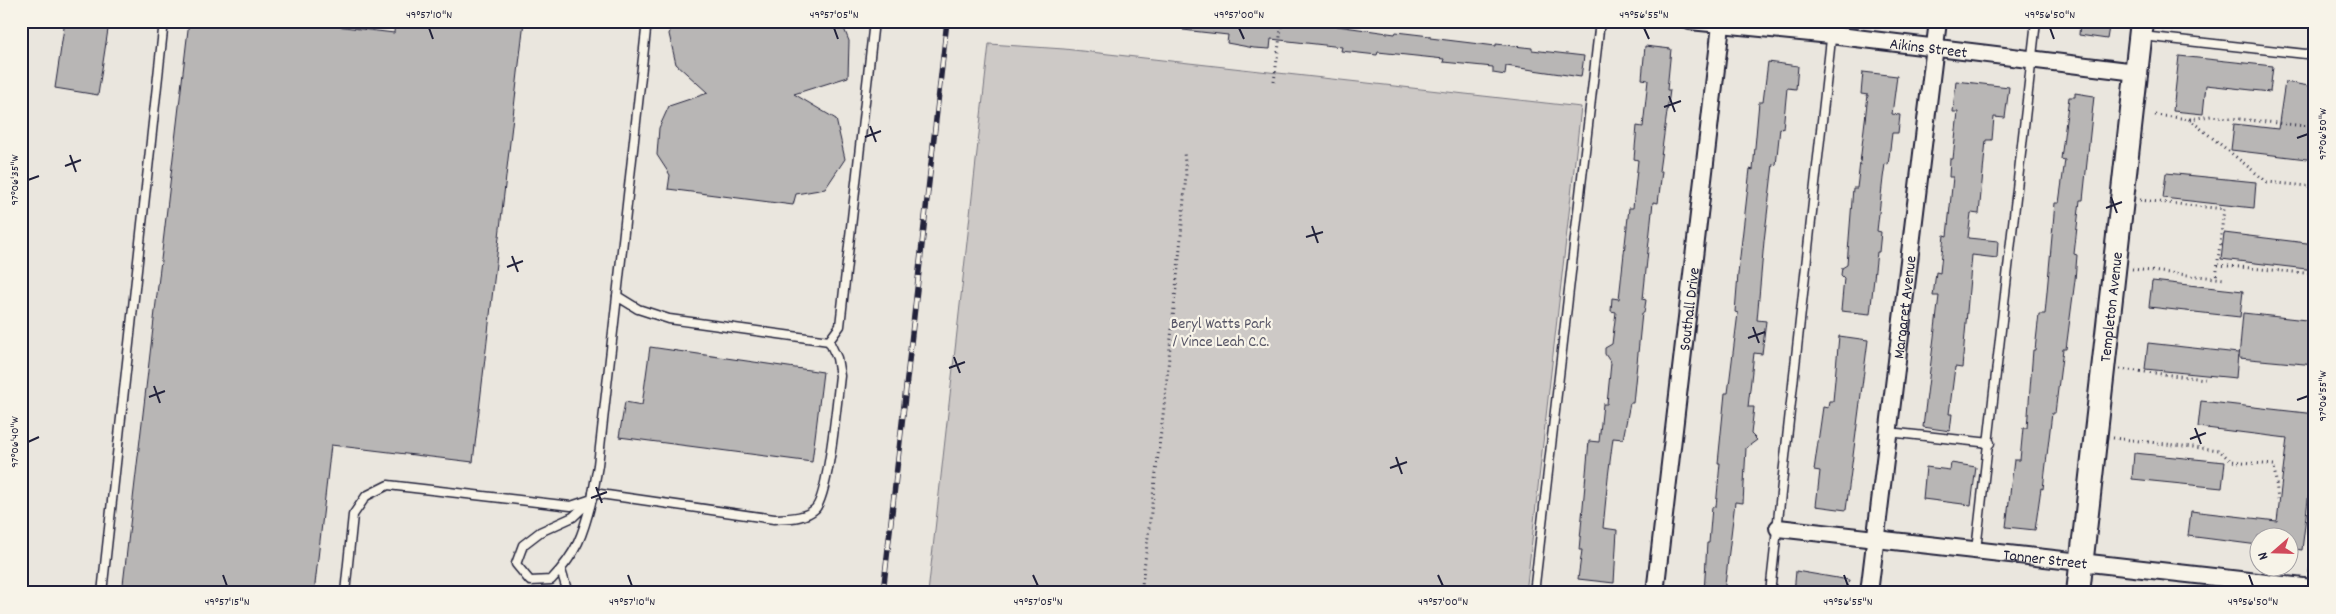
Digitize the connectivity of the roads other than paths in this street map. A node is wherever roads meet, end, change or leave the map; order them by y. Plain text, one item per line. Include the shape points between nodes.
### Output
1 (164, 21) edge
2 (648, 21) edge
3 (874, 21) edge
4 (1600, 21) edge
5 (1690, 21) edge
6 (1938, 21) edge
7 (2036, 21) edge
8 (1721, 25) junction
9 (1832, 28) edge
10 (2141, 29) edge
11 (1935, 48) junction
12 (2315, 54) edge
13 (2031, 60) junction
14 (2136, 72) junction
15 (617, 296) junction
16 (829, 341) junction
17 (1888, 432) junction
18 (1990, 443) junction
19 (592, 496) junction
20 (1778, 528) junction
21 (1875, 539) junction
22 (1976, 550) junction
23 (2081, 562) junction
24 (2315, 564) edge
25 (560, 570) junction
26 (2313, 585) edge
27 (102, 593) edge
28 (345, 593) edge
29 (568, 593) edge
30 (1534, 593) edge
31 (1655, 593) edge
32 (1770, 593) edge
33 (1869, 593) edge
34 (2078, 593) edge

1 - 27 lane
2 - 15 lane
3 - 16 lane via 840,326
4 - 30 lane
5 - 8 street, Aikins Street
6 - 11 street, Margaret Avenue
7 - 13 lane
8 - 9 street, Aikins Street
8 - 31 street, Southall Drive
9 - 11 street, Aikins Street
9 - 20 lane
10 - 12 lane
10 - 14 street, Templeton Avenue
11 - 13 street, Aikins Street
11 - 17 street, Margaret Avenue
13 - 14 street, Aikins Street
13 - 18 lane
14 - 23 street, Templeton Avenue
15 - 16 lane via 638,309 669,319
15 - 19 lane
16 - 19 lane via 837,358 840,376 824,489 816,508 799,517 774,519
17 - 18 lane
17 - 21 street, Margaret Avenue
18 - 22 lane
19 - 25 lane via 584,530 569,560
19 - 25 lane via 573,518 540,532 523,545 516,564 530,581 551,580
19 - 28 lane via 571,506 388,485 366,496 353,515
20 - 21 street, Tanner Street
20 - 32 lane
21 - 22 street, Tanner Street
21 - 33 street, Margaret Avenue
22 - 23 street, Tanner Street
23 - 26 street, Tanner Street
23 - 34 street, Templeton Avenue
24 - 26 lane
25 - 29 lane

